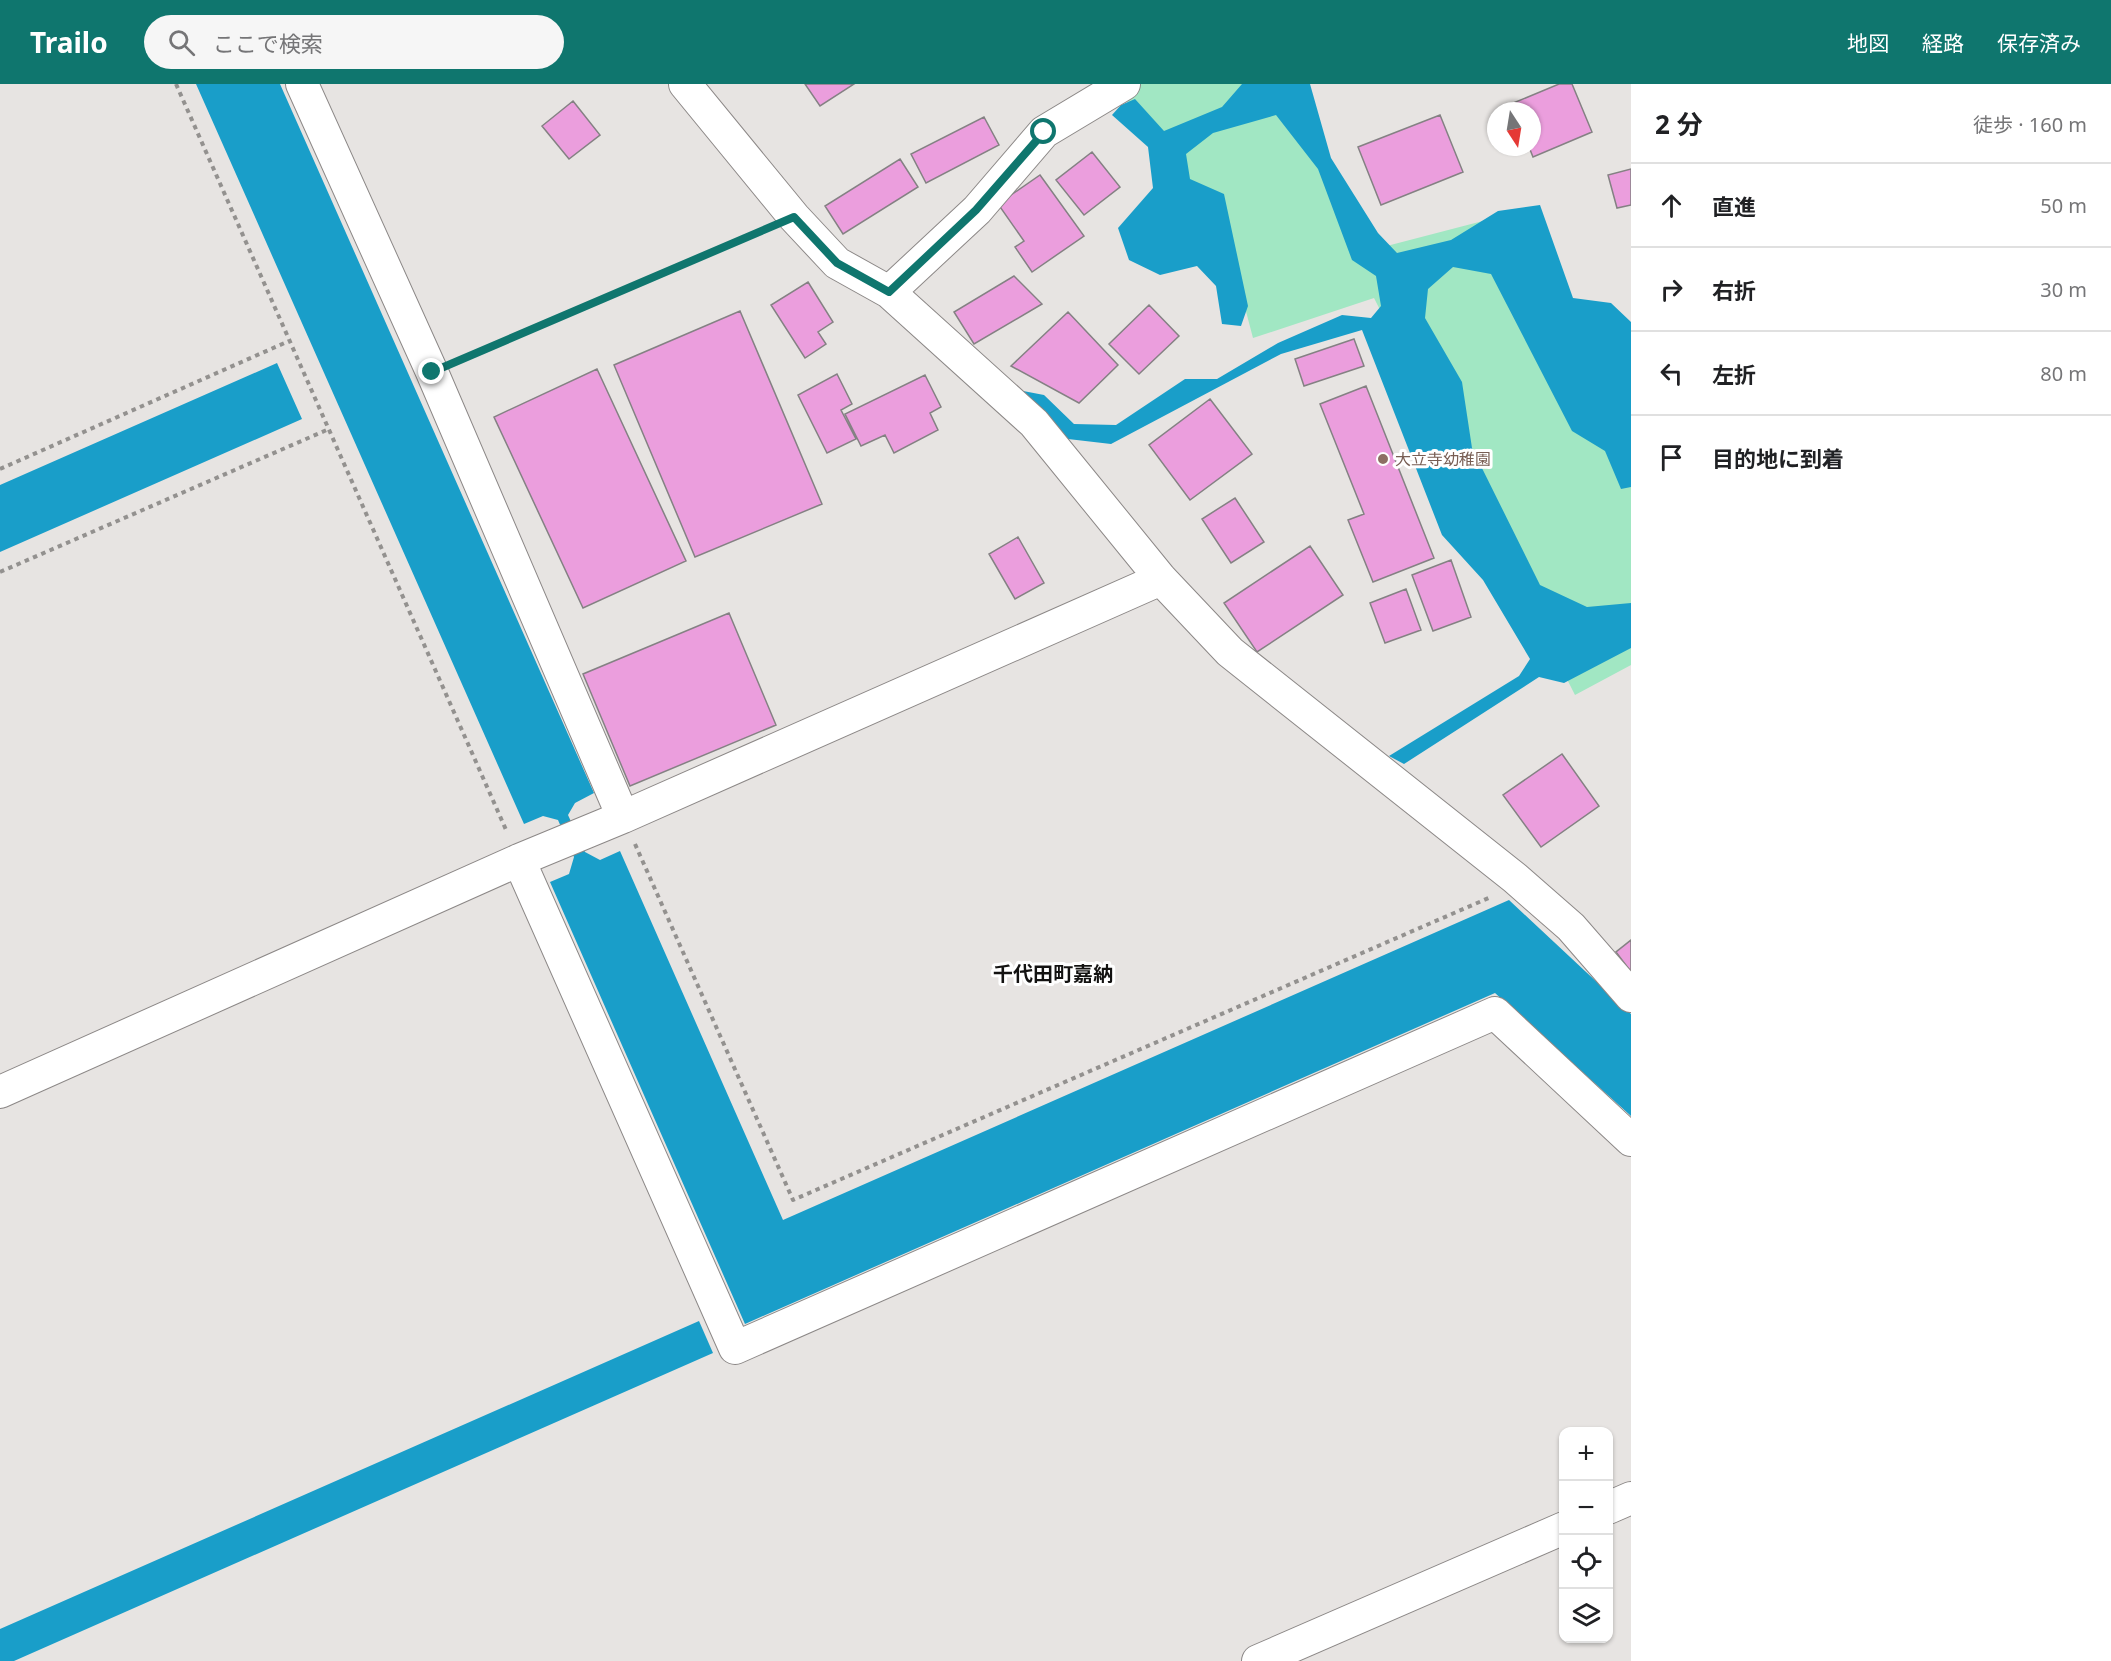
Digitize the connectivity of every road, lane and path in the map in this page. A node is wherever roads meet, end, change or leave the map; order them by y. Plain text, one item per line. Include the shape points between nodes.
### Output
1 (176, 84) edge
2 (302, 84) edge
3 (685, 84) edge
4 (1124, 84) edge
5 (794, 217) junction
6 (889, 292) junction
7 (290, 340) junction
8 (432, 372) junction
9 (329, 429) junction
10 (0, 469) edge
11 (0, 572) edge
12 (1161, 579) junction
13 (623, 817) junction
14 (519, 860) junction
15 (1515, 878) junction
16 (1631, 996) edge
17 (0, 1092) edge
18 (1631, 1140) edge
19 (1631, 1498) edge
20 (1613, 1506) edge
21 (1559, 1530) edge
22 (1258, 1661) edge

1 - 7 path
2 - 8 street
3 - 5 street
4 - 6 street via 1044,132 976,210
5 - 6 street via 837,263
5 - 8 path
6 - 12 street via 1034,423
7 - 9 path
7 - 10 path
8 - 13 street
9 - 11 path
9 - 14 path
12 - 13 street
12 - 15 street via 1230,652
13 - 14 street
13 - 15 path via 793,1200 1491,897
14 - 17 street
14 - 18 street via 735,1348 1495,1013
15 - 16 street via 1571,927
19 - 20 street
21 - 22 street

